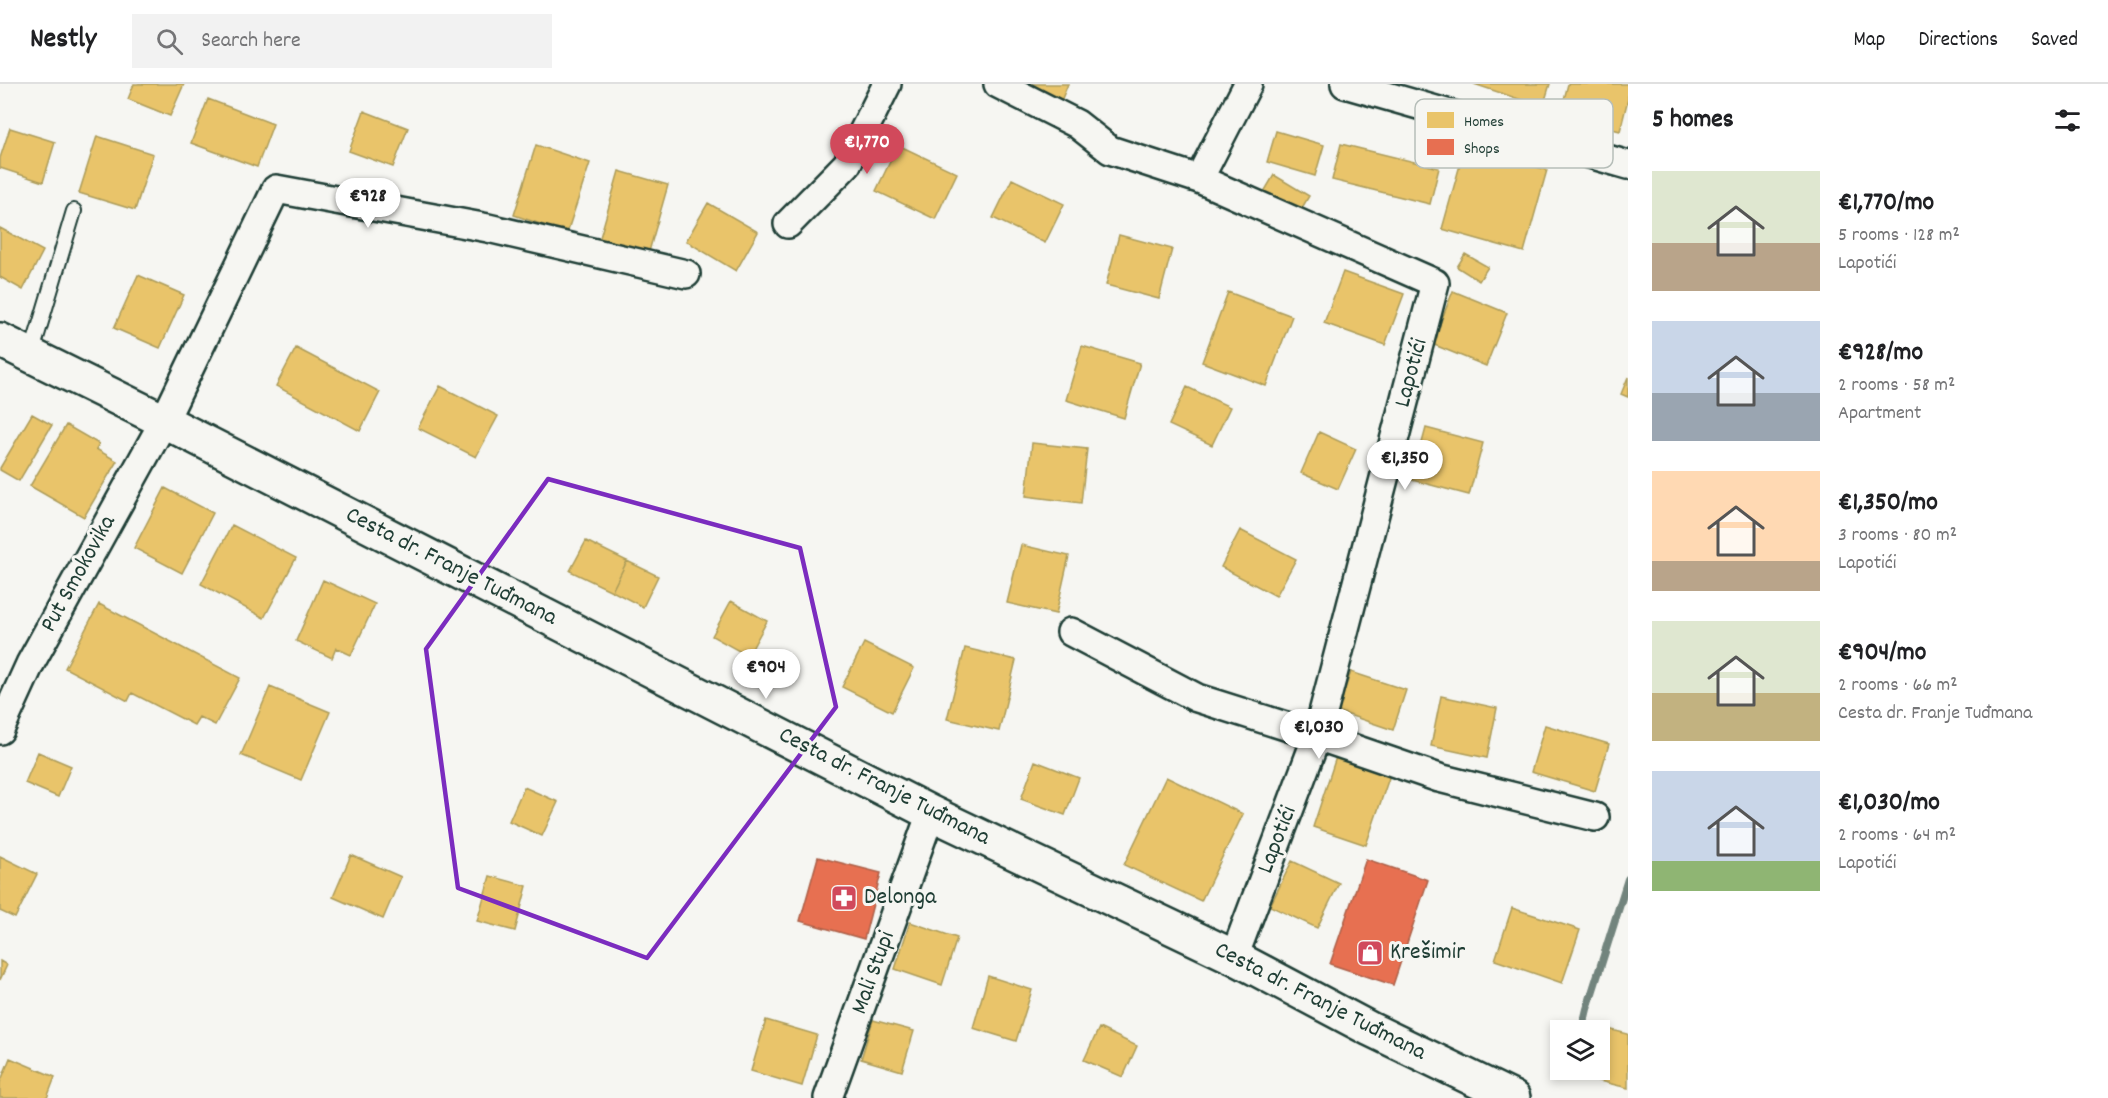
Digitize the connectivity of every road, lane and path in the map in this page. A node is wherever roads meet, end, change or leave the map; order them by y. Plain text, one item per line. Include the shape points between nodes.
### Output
1 (887, 84) edge
2 (998, 84) edge
3 (1248, 84) edge
4 (1345, 84) edge
5 (1415, 104) edge
6 (1613, 161) edge
7 (1628, 165) edge
8 (1199, 178) junction
9 (74, 211) dead end
10 (788, 224) dead end
11 (686, 274) dead end
12 (0, 340) edge
13 (31, 355) junction
14 (164, 421) junction
15 (1071, 632) dead end
16 (0, 730) edge
17 (1317, 736) junction
18 (931, 813) junction
19 (1595, 817) dead end
20 (1234, 957) junction
21 (828, 1098) edge
22 (1513, 1098) edge

1 - 10 street via 847,164
2 - 8 street, Lapotići via 1077,124 1110,150
3 - 8 street
4 - 5 street
6 - 7 street
8 - 17 street, Lapotići via 1436,283
9 - 13 lane
11 - 14 street, Put Smokovika via 488,228 276,189
12 - 13 main road, Cesta dr. Franje Tuđmana
13 - 14 main road, Cesta dr. Franje Tuđmana
14 - 16 street, Put Smokovika via 30,664
14 - 18 main road, Cesta dr. Franje Tuđmana
15 - 17 street via 1197,698
17 - 19 street via 1439,778
17 - 20 street, Lapotići
18 - 20 main road, Cesta dr. Franje Tuđmana
18 - 21 street, Mali Stupi
20 - 22 main road, Cesta dr. Franje Tuđmana

